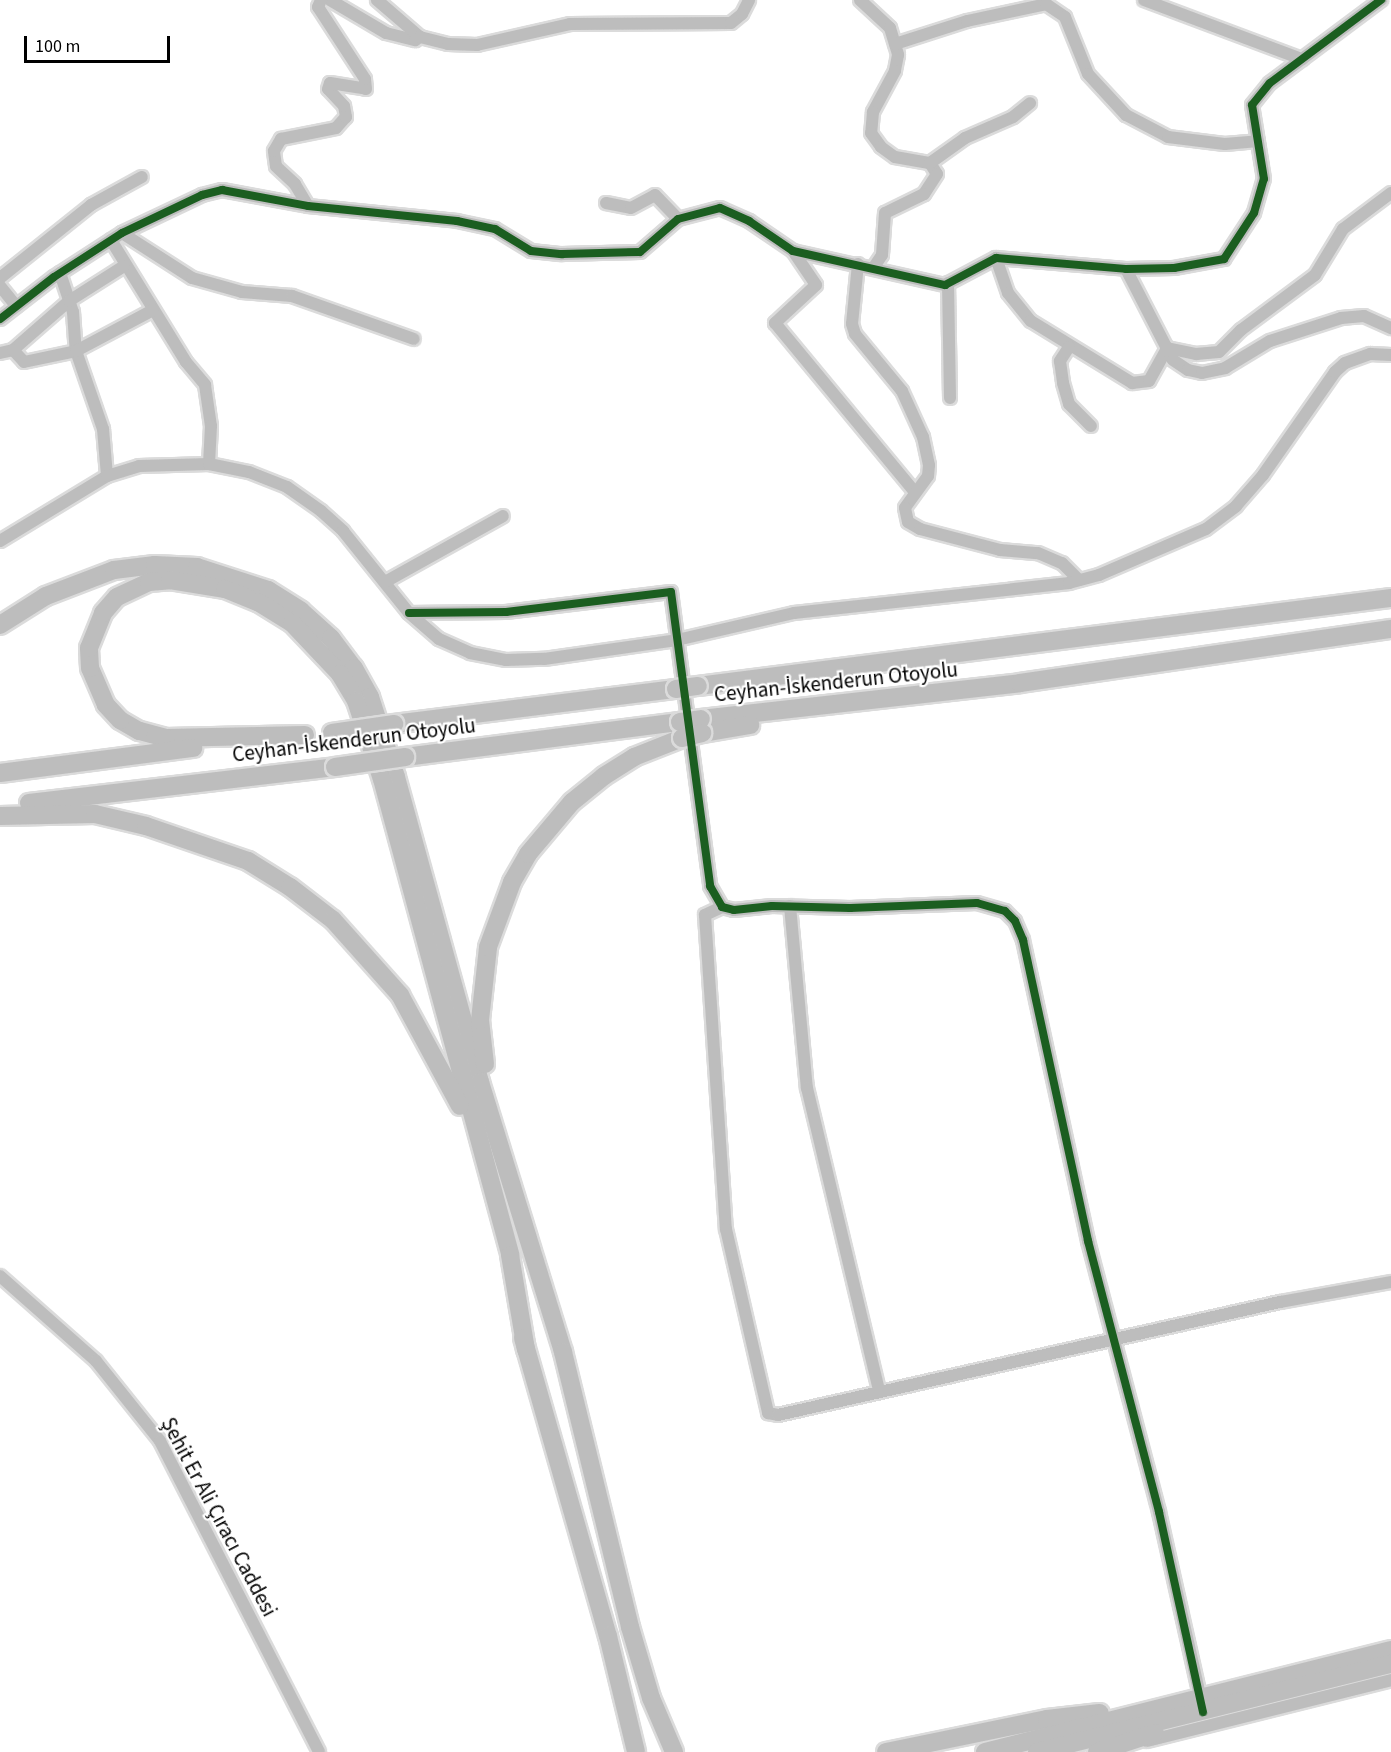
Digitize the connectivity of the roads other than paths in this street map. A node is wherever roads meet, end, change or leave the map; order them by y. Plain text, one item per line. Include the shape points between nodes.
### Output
1 (321, 0) edge
2 (330, 0) edge
3 (377, 0) edge
4 (749, 0) edge
5 (860, 0) edge
6 (1060, 0) edge
7 (1143, 0) edge
8 (1381, 0) edge
9 (1046, 4) junction
10 (420, 37) junction
11 (895, 44) junction
12 (1302, 59) junction
13 (1030, 103) dead end
14 (1258, 141) junction
15 (930, 163) junction
16 (142, 177) dead end
17 (1391, 193) edge
18 (606, 203) dead end
19 (309, 206) junction
20 (678, 219) junction
21 (122, 233) junction
22 (111, 240) junction
23 (793, 251) junction
24 (996, 258) junction
25 (858, 264) junction
26 (124, 266) junction
27 (874, 267) junction
28 (1126, 269) junction
29 (60, 273) junction
30 (0, 278) edge
31 (948, 283) junction
32 (0, 286) edge
33 (69, 301) junction
34 (12, 302) junction
35 (153, 310) junction
36 (0, 319) edge
37 (1391, 328) edge
38 (414, 339) dead end
39 (1069, 347) junction
40 (1167, 348) junction
41 (13, 350) junction
42 (76, 351) junction
43 (0, 353) edge
44 (1391, 355) edge
45 (950, 398) dead end
46 (1090, 426) dead end
47 (209, 464) junction
48 (107, 476) junction
49 (915, 492) junction
50 (503, 516) dead end
51 (0, 541) edge
52 (1079, 580) junction
53 (385, 582) junction
54 (1391, 598) edge
55 (409, 613) junction
56 (0, 626) edge
57 (1391, 630) edge
58 (677, 640) junction
59 (681, 730) junction
60 (305, 735) junction
61 (0, 773) edge
62 (0, 807) edge
63 (0, 816) edge
64 (790, 906) junction
65 (722, 907) junction
66 (511, 1186) junction
67 (0, 1276) edge
68 (1391, 1282) edge
69 (1114, 1341) junction
70 (526, 1350) junction
71 (879, 1391) junction
72 (1391, 1650) edge
73 (1391, 1664) edge
74 (1391, 1680) edge
75 (1179, 1701) junction
76 (1202, 1705) junction
77 (1128, 1744) junction
78 (319, 1752) edge
79 (636, 1752) edge
80 (674, 1752) edge
81 (886, 1752) edge
82 (985, 1752) edge
83 (1037, 1752) edge
84 (1097, 1752) edge

1 - 19 street via 318,7 365,79 366,90 330,83 328,89 344,106 346,117 336,128 281,139 274,151 276,166
2 - 10 street via 386,33 415,40
3 - 10 street
4 - 10 street via 742,14 730,23 570,24 477,45 448,44
5 - 11 street via 890,28
6 - 9 street
7 - 12 street
8 - 12 street
9 - 11 street via 967,21
9 - 14 street via 1065,17 1088,74 1126,115 1168,137 1225,144
11 - 15 street via 895,71 873,112 871,133 880,147 895,157
12 - 14 street via 1270,83 1252,105
13 - 15 street via 1013,117 965,138
14 - 28 street via 1264,179 1254,213 1224,260 1174,268
15 - 27 street via 937,174 924,194 885,213 882,255
16 - 30 street via 91,205
17 - 40 street via 1343,229 1315,275 1241,330 1219,352 1196,354
18 - 20 street via 631,208 655,195
19 - 20 street via 457,221 495,229 531,251 562,254 640,252
19 - 21 street via 222,190 202,195
20 - 23 street via 720,208 749,221
21 - 22 street
21 - 38 street via 192,279 242,292 292,296
22 - 26 street
22 - 29 street
23 - 25 street
23 - 49 street via 816,285 775,323
24 - 28 street
24 - 31 street
24 - 39 street via 1008,293 1026,314
25 - 27 street
25 - 49 street via 852,324 855,334 902,391 923,437 928,476
26 - 33 street
26 - 35 street
27 - 31 street
28 - 40 street
29 - 33 street
29 - 34 street
31 - 45 street
32 - 34 street
33 - 41 street
33 - 42 street
34 - 36 street
35 - 42 street
35 - 47 street via 205,385 211,426
37 - 40 street via 1364,316 1341,318 1270,341 1225,368 1202,373 1173,360
39 - 40 street via 1132,382 1149,381
39 - 46 street via 1060,361 1063,383 1069,404
41 - 42 street via 24,363
41 - 43 street
42 - 48 street via 103,429
44 - 52 street via 1370,354 1345,363 1335,372 1263,475 1236,506 1206,529
47 - 48 street via 139,466
47 - 53 street via 249,472 287,487 343,531
48 - 51 street
49 - 52 street via 905,508 908,522 920,529 1000,550 1038,552 1062,563
50 - 53 street
52 - 58 street via 794,613
53 - 55 street
54 - 60 highway, Ceyhan-İskenderun Otoyolu, bridge
55 - 58 street via 439,639 470,652 506,660 544,659
55 - 58 street via 506,612 671,592
56 - 66 highway via 79,581 114,570 155,564 197,567 268,590 301,611 331,638 370,697
57 - 59 highway, Ceyhan-İskenderun Otoyolu, bridge
58 - 65 street via 710,886
59 - 62 highway, Ceyhan-İskenderun Otoyolu, bridge via 405,757
59 - 66 highway via 634,757 572,802 528,854 498,913 488,947 480,1020 490,1096
60 - 61 highway, Ceyhan-İskenderun Otoyolu
60 - 70 highway via 166,738 139,731 120,720 106,705 90,668 89,648 103,613 117,597 149,582 170,580 225,589 258,602 292,623 340,674 356,701 382,779 510,1255
63 - 70 highway via 95,814 194,840 248,861 290,887 333,920 369,956 400,995 456,1093
64 - 65 street via 734,910
64 - 69 street via 977,903 1005,911 1015,921 1023,940 1088,1241
64 - 71 street via 807,1088
65 - 71 street via 705,915 726,1229 763,1403 768,1413 778,1415
66 - 80 highway via 562,1352 636,1647 651,1698
67 - 78 street, Şehit Er Ali Çıracı Caddesi via 96,1361 160,1441
68 - 69 street via 1280,1302
69 - 71 street
69 - 76 street
70 - 79 highway via 609,1636
72 - 76 highway
73 - 76 highway
74 - 77 street via 1199,1731
75 - 76 highway
75 - 81 highway via 1047,1719
75 - 82 highway
76 - 77 highway
76 - 83 highway
77 - 84 highway

